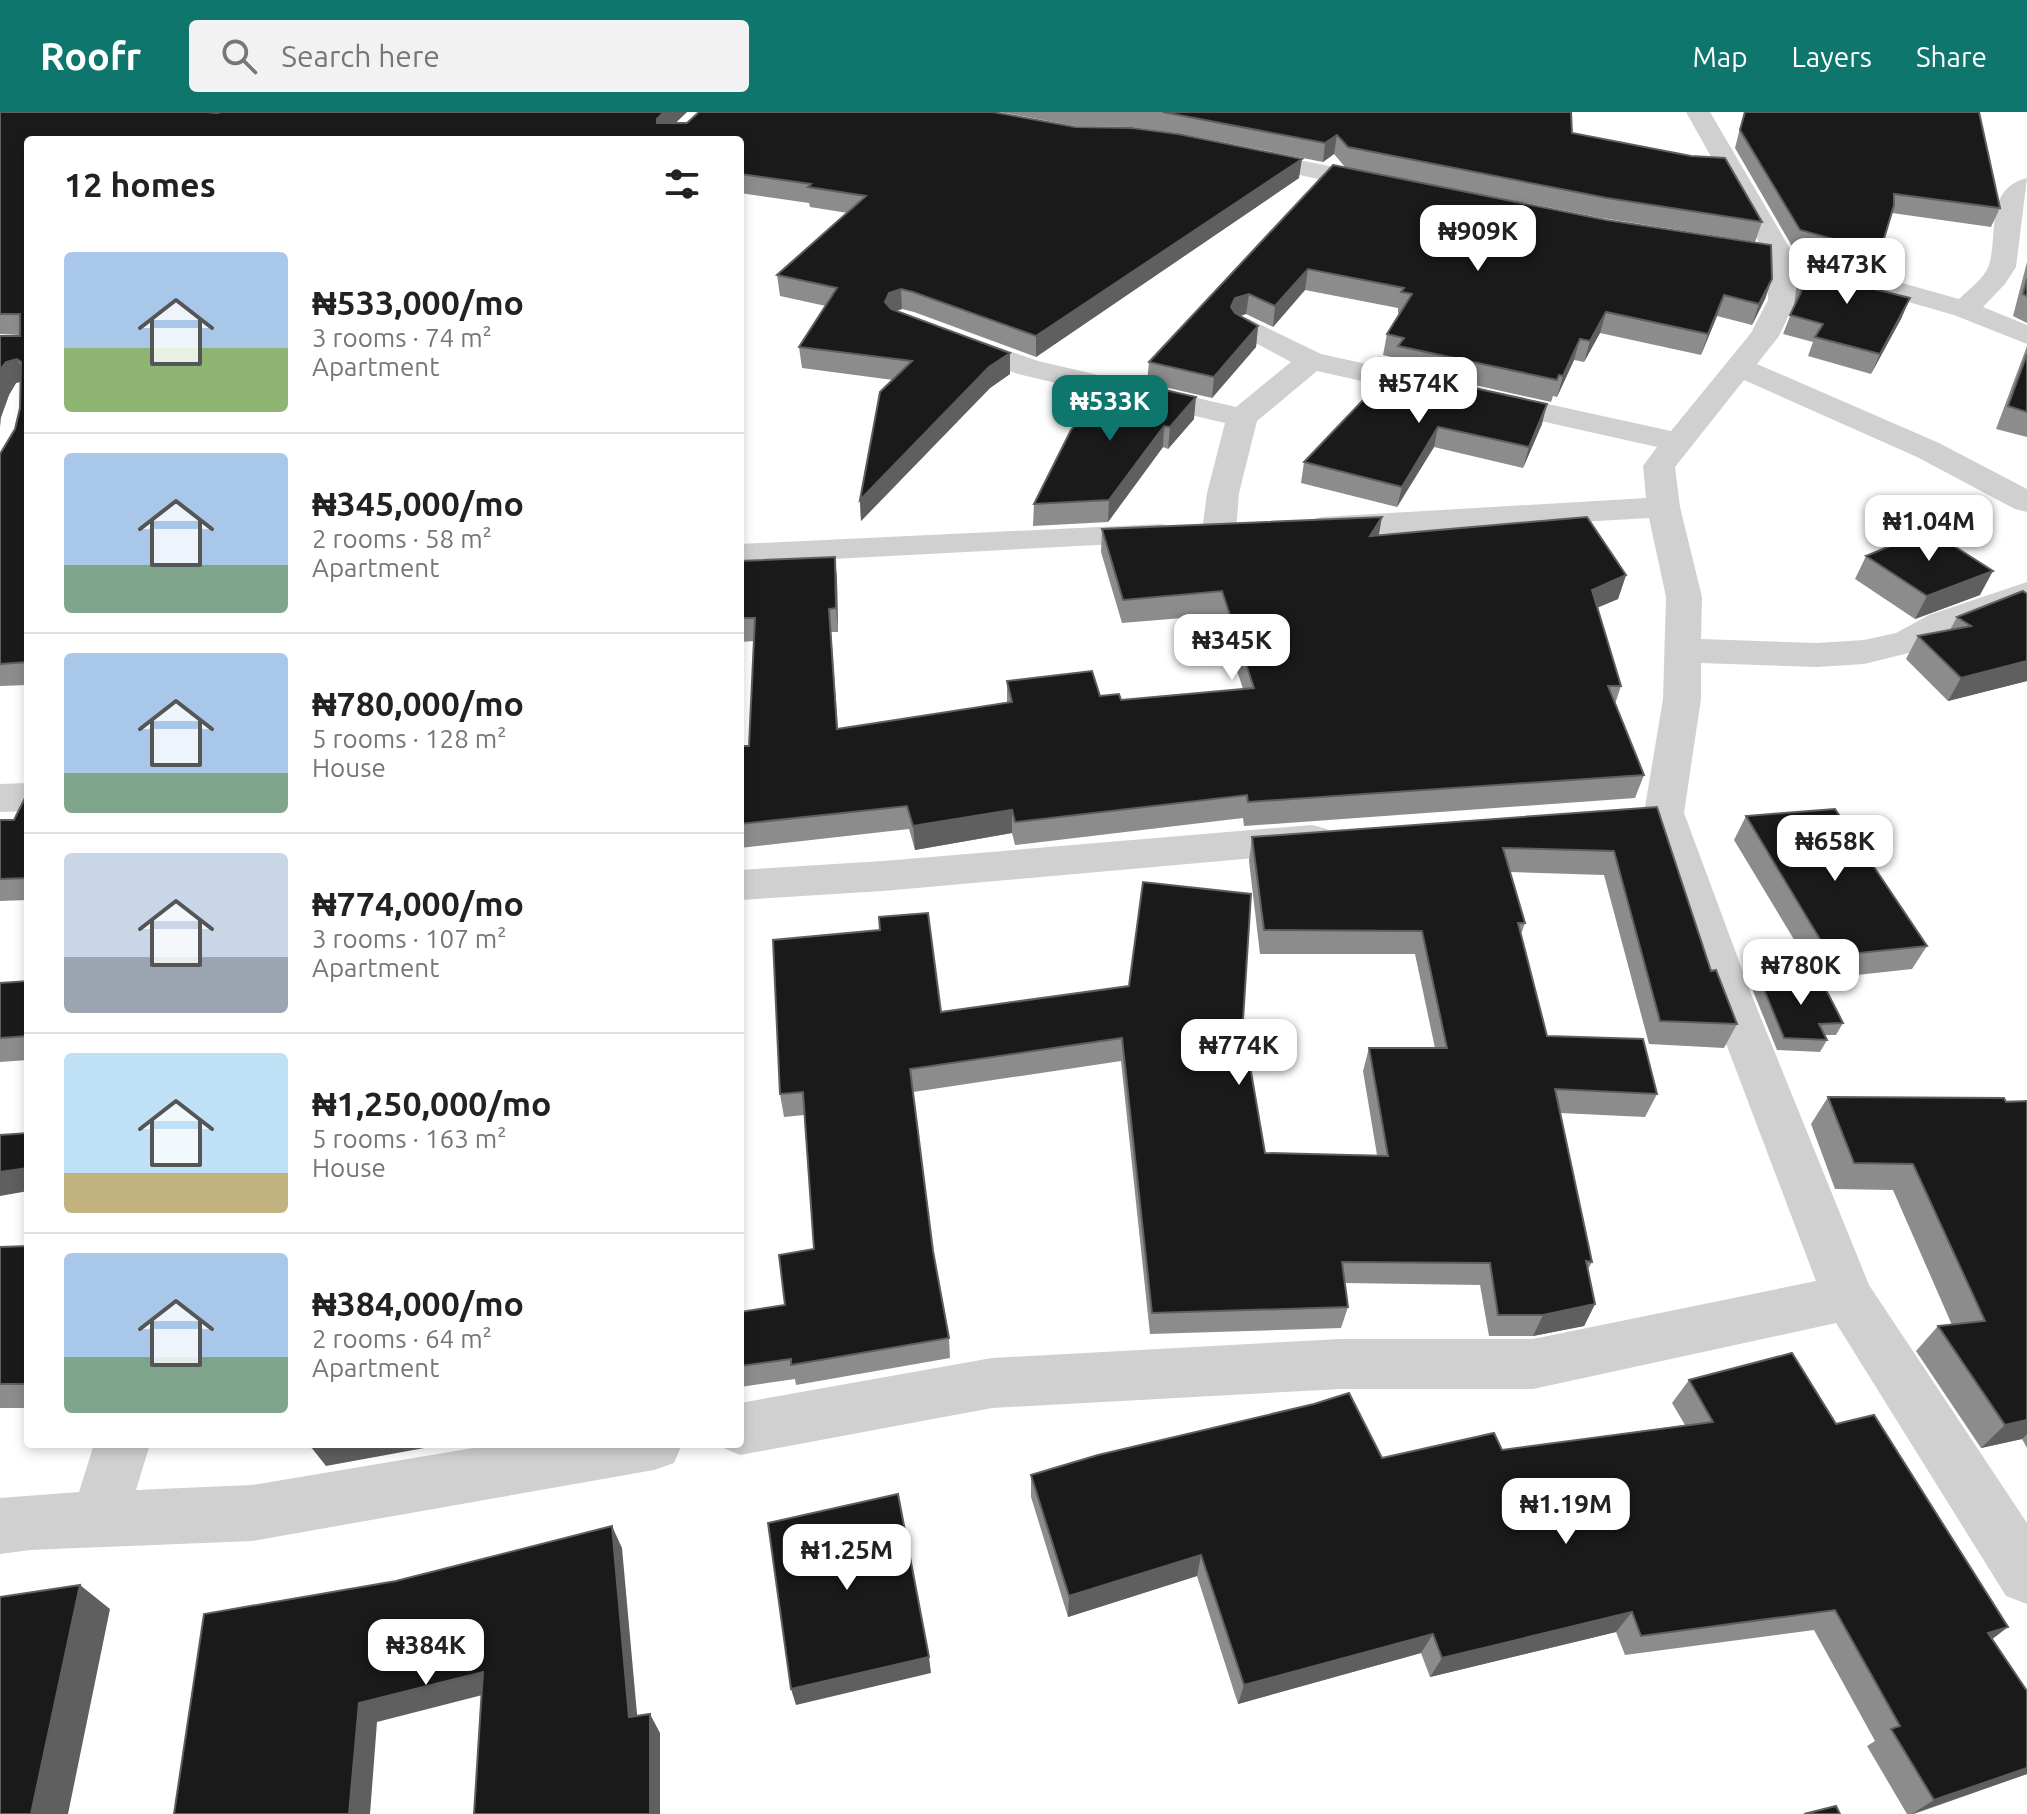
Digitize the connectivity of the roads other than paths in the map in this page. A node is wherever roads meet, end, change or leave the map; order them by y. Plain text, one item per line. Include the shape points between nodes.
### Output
1 (1698, 112) edge
2 (1224, 153) edge
3 (2027, 186) edge
4 (1407, 189) edge
5 (1766, 254) junction
6 (1964, 309) junction
7 (1245, 326) edge
8 (931, 332) edge
9 (2027, 335) edge
10 (1311, 361) junction
11 (1738, 366) junction
12 (1242, 418) junction
13 (1677, 442) junction
14 (2027, 502) edge
15 (1663, 507) junction
16 (1292, 528) edge
17 (744, 554) edge
18 (2027, 593) edge
19 (1683, 651) junction
20 (24, 797) edge
21 (0, 798) edge
22 (1354, 835) edge
23 (744, 885) edge
24 (1848, 1297) junction
25 (744, 1428) edge
26 (121, 1448) edge
27 (631, 1448) edge
28 (99, 1519) junction
29 (0, 1526) edge
30 (2023, 1564) edge

1 - 5 street
2 - 4 street
3 - 6 street via 2010,200 2002,268
5 - 6 street
5 - 11 street via 1782,300 1764,336
6 - 9 street
7 - 10 street
8 - 12 street via 1029,368
10 - 12 street
10 - 13 street
11 - 13 street
11 - 14 street via 1928,450
12 - 17 street via 1223,493 1234,531
13 - 15 street via 1659,466
15 - 16 street
15 - 19 street via 1684,597
18 - 19 street via 1942,623 1908,642 1864,652
19 - 24 street via 1682,699 1648,814 1730,996
20 - 21 street
22 - 23 street via 888,878
24 - 25 street via 1533,1364 1341,1364 992,1383
24 - 30 street
26 - 28 street
27 - 28 street via 252,1513
28 - 29 street

